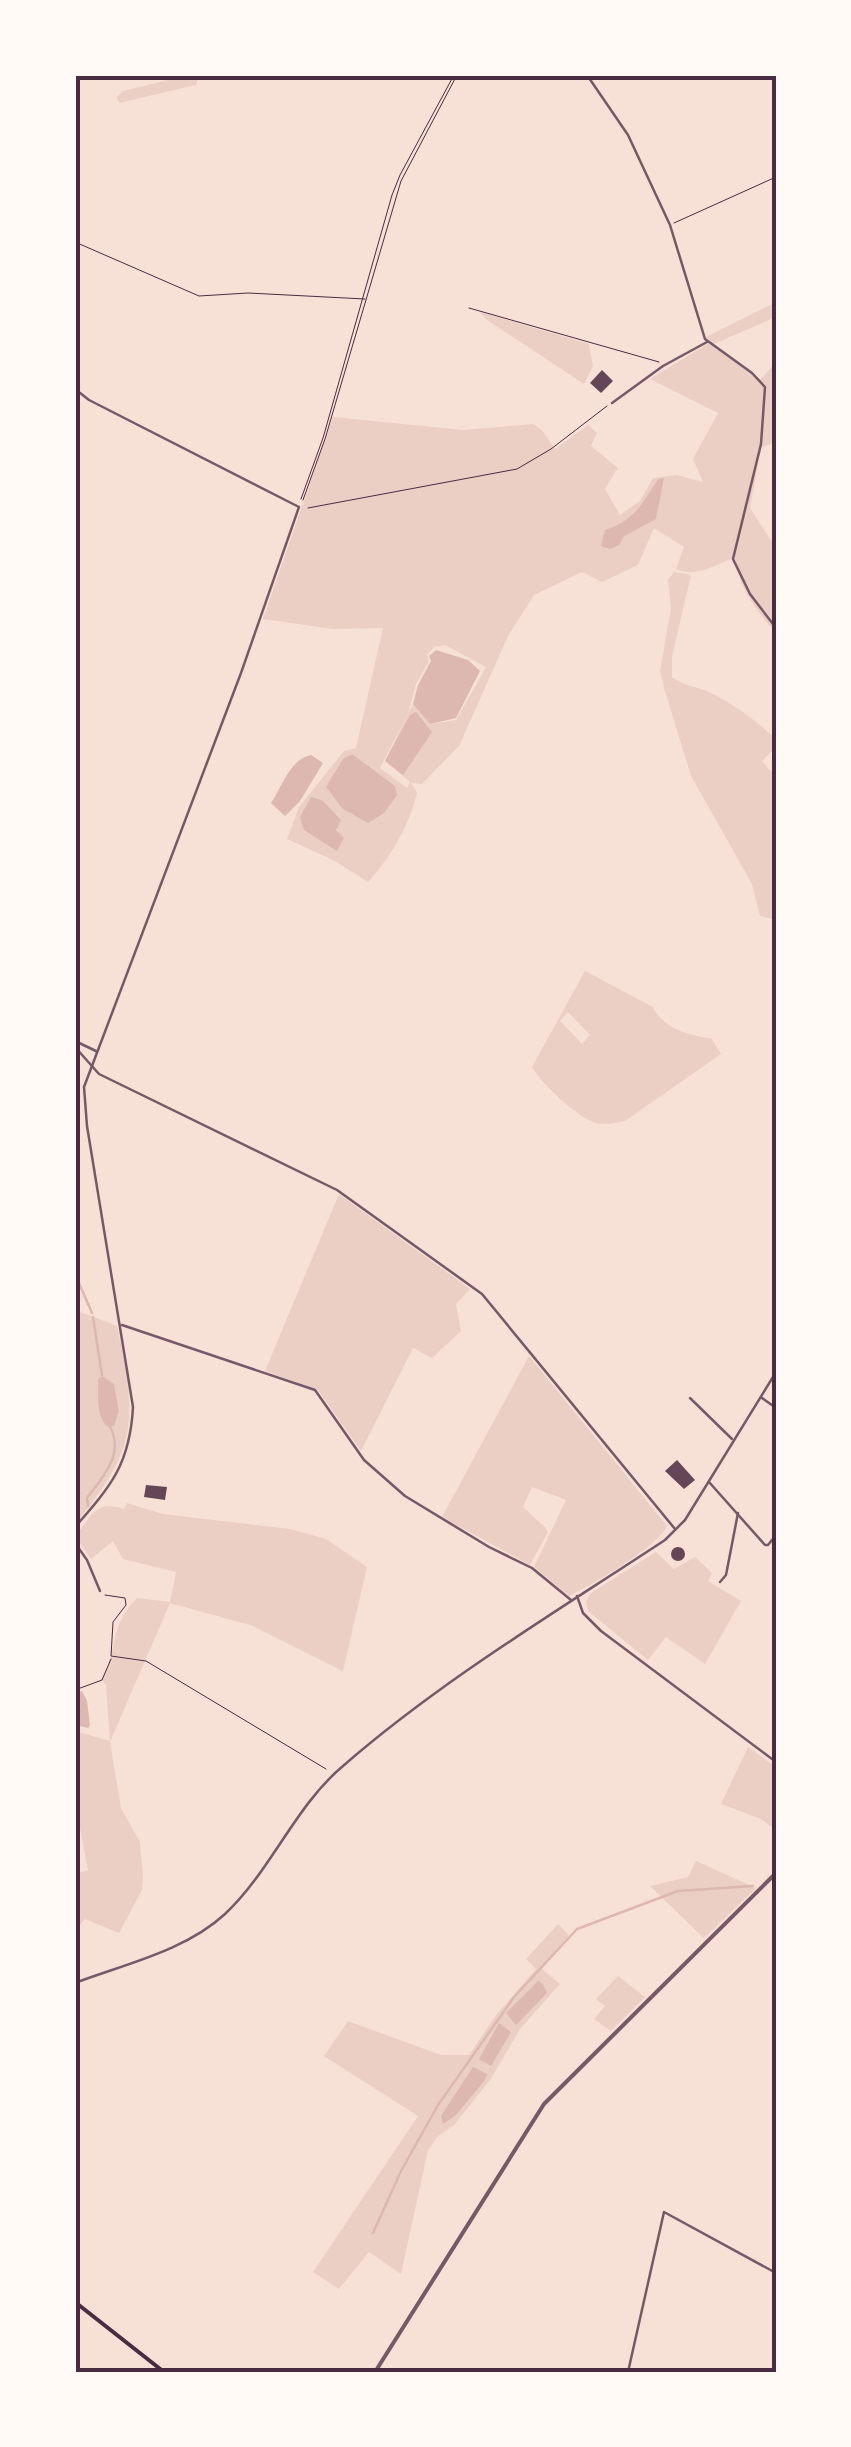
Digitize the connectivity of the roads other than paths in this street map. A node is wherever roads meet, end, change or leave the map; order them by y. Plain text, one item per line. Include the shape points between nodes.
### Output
1 (587, 75) edge
2 (708, 342) junction
3 (75, 389) edge
4 (612, 403) road end
5 (776, 628) edge
6 (75, 1044) edge
7 (96, 1051) junction
8 (91, 1068) junction
9 (120, 1324) junction
10 (776, 1372) edge
11 (760, 1397) junction
12 (690, 1398) dead end
13 (776, 1408) edge
14 (733, 1440) junction
15 (708, 1482) junction
16 (738, 1511) junction
17 (75, 1527) edge
18 (676, 1530) junction
19 (776, 1535) edge
20 (75, 1543) edge
21 (720, 1582) dead end
22 (100, 1593) road end
23 (577, 1596) junction
24 (570, 1600) junction
25 (776, 1762) edge
26 (776, 1872) edge
27 (75, 1983) edge
28 (776, 2273) edge
29 (75, 2302) edge
30 (164, 2372) edge
31 (375, 2372) edge
32 (628, 2372) edge

1 - 2 street via 628,135 670,225
2 - 4 street
2 - 5 street via 764,387 761,444 733,559
3 - 7 street via 299,507
6 - 7 street
6 - 8 street
7 - 8 street
8 - 9 street via 84,1098
8 - 18 street via 338,1190 482,1294
9 - 17 street via 133,1407 130,1441 119,1473
9 - 24 street via 315,1390 361,1456 406,1496 532,1568
10 - 11 street
11 - 13 street
11 - 14 street
12 - 14 street
14 - 15 street
15 - 16 street
15 - 18 street
16 - 19 street via 765,1545
16 - 21 street
18 - 23 street
20 - 22 street
23 - 24 street
23 - 25 street via 583,1613 610,1639
24 - 27 street via 334,1774 224,1915 182,1942
26 - 31 street via 544,2104
28 - 32 street via 664,2212
29 - 30 main road

